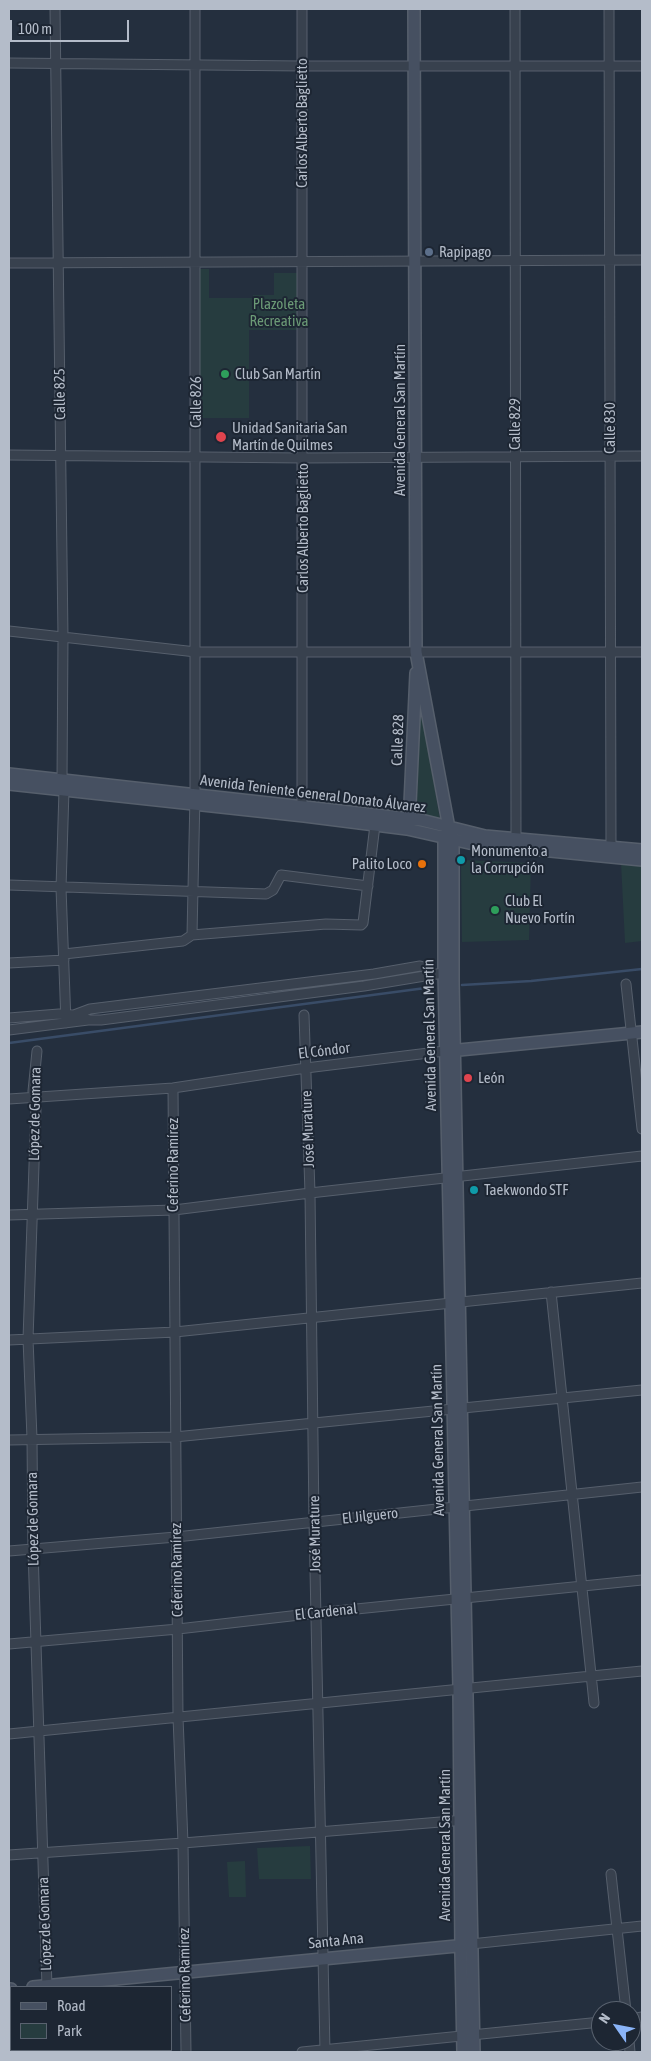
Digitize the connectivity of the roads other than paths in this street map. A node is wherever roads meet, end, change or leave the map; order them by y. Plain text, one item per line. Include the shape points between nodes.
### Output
1 (55, 9) edge
2 (196, 9) edge
3 (302, 9) edge
4 (414, 9) edge
5 (515, 9) edge
6 (609, 9) edge
7 (9, 63) edge
8 (56, 63) junction
9 (196, 65) junction
10 (302, 66) junction
11 (414, 66) junction
12 (642, 66) edge
13 (515, 67) junction
14 (608, 67) junction
15 (414, 260) junction
16 (610, 260) junction
17 (642, 260) edge
18 (302, 261) junction
19 (9, 262) edge
20 (195, 262) junction
21 (515, 262) junction
22 (58, 264) junction
23 (9, 455) edge
24 (61, 456) junction
25 (416, 456) junction
26 (515, 456) junction
27 (610, 456) junction
28 (642, 456) edge
29 (196, 457) junction
30 (303, 458) junction
31 (9, 630) edge
32 (63, 637) junction
33 (195, 652) junction
34 (304, 652) junction
35 (416, 652) junction
36 (516, 652) junction
37 (610, 652) junction
38 (642, 652) edge
39 (9, 774) edge
40 (9, 784) edge
41 (63, 785) junction
42 (195, 800) junction
43 (302, 806) junction
44 (409, 824) junction
45 (375, 825) junction
46 (448, 836) junction
47 (516, 839) junction
48 (611, 848) junction
49 (642, 850) edge
50 (642, 860) edge
51 (9, 885) edge
52 (368, 886) junction
53 (61, 888) junction
54 (194, 891) junction
55 (192, 935) junction
56 (64, 957) junction
57 (9, 963) edge
58 (448, 972) junction
59 (431, 974) junction
60 (362, 976) junction
61 (626, 984) dead end
62 (369, 985) junction
63 (279, 986) junction
64 (279, 998) junction
65 (304, 1015) dead end
66 (68, 1017) junction
67 (9, 1018) edge
68 (9, 1030) edge
69 (637, 1032) edge
70 (37, 1051) dead end
71 (450, 1051) junction
72 (306, 1068) junction
73 (173, 1088) junction
74 (35, 1097) junction
75 (9, 1099) edge
76 (642, 1129) edge
77 (642, 1156) edge
78 (453, 1177) junction
79 (310, 1193) junction
80 (174, 1210) junction
81 (31, 1214) junction
82 (9, 1215) edge
83 (642, 1283) edge
84 (551, 1292) junction
85 (455, 1303) junction
86 (313, 1318) junction
87 (175, 1332) junction
88 (28, 1339) junction
89 (9, 1340) edge
90 (642, 1390) edge
91 (561, 1398) junction
92 (457, 1409) junction
93 (314, 1423) junction
94 (175, 1437) junction
95 (32, 1438) junction
96 (9, 1440) edge
97 (642, 1487) edge
98 (572, 1495) junction
99 (458, 1506) junction
100 (314, 1522) junction
101 (176, 1537) junction
102 (33, 1550) junction
103 (9, 1551) edge
104 (642, 1580) edge
105 (582, 1586) junction
106 (460, 1598) junction
107 (317, 1613) junction
108 (178, 1629) junction
109 (36, 1641) junction
110 (9, 1644) edge
111 (642, 1671) edge
112 (590, 1677) junction
113 (463, 1689) junction
114 (594, 1703) dead end
115 (318, 1704) junction
116 (178, 1717) junction
117 (40, 1731) junction
118 (9, 1734) edge
119 (465, 1820) junction
120 (321, 1832) junction
121 (183, 1843) junction
122 (42, 1853) junction
123 (9, 1855) edge
124 (611, 1874) dead end
125 (642, 1926) edge
126 (616, 1928) junction
127 (466, 1945) junction
128 (322, 1958) junction
129 (186, 1972) junction
130 (47, 1986) edge
131 (56, 1986) edge
132 (625, 2001) edge
133 (591, 2023) edge
134 (468, 2036) junction
135 (325, 2051) edge
136 (186, 2052) edge
137 (302, 2052) edge
138 (463, 2052) edge
139 (474, 2052) edge

1 - 8 street, Calle 825
2 - 9 street, Calle 826
3 - 10 street, Carlos Alberto Baglietto
4 - 11 main road, Avenida General San Martín
5 - 13 street, Calle 829
6 - 14 street, Calle 830
7 - 8 street
8 - 9 street
8 - 22 street, Calle 825
9 - 10 street
9 - 20 street, Calle 826
10 - 11 street
10 - 18 street, Carlos Alberto Baglietto
11 - 13 street
11 - 15 main road, Avenida General San Martín
12 - 14 street
13 - 14 street
13 - 21 street, Calle 829
14 - 16 street, Calle 830
15 - 18 street
15 - 21 street
15 - 25 main road, Avenida General San Martín
16 - 17 street
16 - 21 street
16 - 27 street, Calle 830
18 - 20 street
18 - 30 street, Carlos Alberto Baglietto
19 - 22 street
20 - 22 street
20 - 29 street, Calle 826
21 - 26 street, Calle 829
22 - 24 street, Calle 825
23 - 24 street
24 - 29 street
24 - 32 street, Calle 825
25 - 26 street
25 - 30 street
25 - 35 main road, Avenida General San Martín
26 - 27 street
26 - 36 street, Calle 829
27 - 28 street
27 - 37 street, Calle 830
29 - 30 street
29 - 33 street, Calle 826
30 - 34 street, Carlos Alberto Baglietto
31 - 32 street
32 - 33 street
32 - 41 street, Calle 825
33 - 34 street
33 - 42 street, Calle 826
34 - 35 street
34 - 43 street, Carlos Alberto Baglietto
35 - 36 street
35 - 44 main road, Calle 828
35 - 46 main road, Avenida General San Martín
36 - 37 street
36 - 47 street, Calle 829
37 - 38 street
37 - 48 street, Calle 830
39 - 41 main road, Avenida Teniente General Donato Álvarez
40 - 41 main road, Avenida Teniente General Donato Álvarez
41 - 42 main road, Avenida Teniente General Donato Álvarez
41 - 53 street
42 - 43 main road, Avenida Teniente General Donato Álvarez
42 - 45 main road, Avenida Teniente General Donato Álvarez
42 - 54 street
43 - 44 main road, Avenida Teniente General Donato Álvarez
44 - 45 main road, Avenida Teniente General Donato Álvarez
44 - 46 main road, Avenida Teniente General Donato Álvarez
45 - 52 street
46 - 47 main road, Avenida Teniente General Donato Álvarez
46 - 50 main road, Avenida Teniente General Donato Álvarez
46 - 58 main road, Avenida General San Martín
47 - 48 main road, Avenida Teniente General Donato Álvarez
48 - 49 main road, Avenida Teniente General Donato Álvarez
51 - 53 street
52 - 54 street via 281,875 273,890 266,894
52 - 55 street via 363,923 357,926 334,923
53 - 54 street
53 - 56 street
54 - 55 street
55 - 56 street via 184,941
56 - 57 street
56 - 66 street
58 - 59 street
58 - 71 main road, Avenida General San Martín
59 - 60 street via 420,966
59 - 62 street
60 - 62 street
60 - 63 street
61 - 69 street
62 - 64 street
63 - 64 street
63 - 66 street via 90,1009
64 - 66 street via 101,1020
65 - 72 street, José Murature
66 - 67 street
66 - 68 street
69 - 71 main road, El Cóndor
69 - 76 street
70 - 74 street, López de Gomara
71 - 72 street, El Cóndor
71 - 78 main road, Avenida General San Martín
72 - 73 street, El Cóndor
72 - 79 street, José Murature
73 - 74 street, El Cóndor
73 - 80 street, Ceferino Ramírez
74 - 75 street, El Cóndor
74 - 81 street, López de Gomara
77 - 78 street
78 - 79 street
78 - 85 main road, Avenida General San Martín
79 - 80 street
79 - 86 street, José Murature
80 - 81 street
80 - 87 street, Ceferino Ramírez
81 - 82 street
81 - 88 street, López de Gomara
83 - 84 street
84 - 85 street
84 - 91 street
85 - 86 street
85 - 92 main road, Avenida General San Martín
86 - 87 street
86 - 93 street, José Murature
87 - 88 street
87 - 94 street, Ceferino Ramírez
88 - 89 street
88 - 95 street, López de Gomara
90 - 91 street
91 - 92 street
91 - 98 street
92 - 93 street
92 - 99 main road, Avenida General San Martín
93 - 94 street
93 - 100 street, José Murature
94 - 95 street
94 - 101 street, Ceferino Ramírez
95 - 96 street
95 - 102 street, López de Gomara
97 - 98 street, El Jilguero
98 - 99 street, El Jilguero
98 - 105 street
99 - 100 street, El Jilguero
99 - 106 main road, Avenida General San Martín
100 - 101 street, El Jilguero
100 - 107 street, José Murature
101 - 102 street, El Jilguero
101 - 108 street, Ceferino Ramírez
102 - 103 street, El Jilguero
102 - 109 street, López de Gomara
104 - 105 street, El Cardenal
105 - 106 street, El Cardenal
105 - 112 street
106 - 107 street, El Cardenal
106 - 113 main road, Avenida General San Martín
107 - 108 street, El Cardenal
107 - 115 street, José Murature
108 - 109 street, El Cardenal
108 - 116 street, Ceferino Ramírez
109 - 110 street, El Cardenal
109 - 117 street, López de Gomara
111 - 112 street
112 - 113 street
112 - 114 street
113 - 115 street
113 - 119 main road, Avenida General San Martín
115 - 116 street
115 - 120 street, José Murature
116 - 117 street
116 - 121 street, Ceferino Ramírez
117 - 118 street
117 - 122 street, López de Gomara
119 - 120 street
119 - 127 main road, Avenida General San Martín
120 - 121 street
120 - 128 street, José Murature
121 - 122 street
121 - 129 street, Ceferino Ramírez
122 - 123 street
122 - 130 street, López de Gomara
124 - 126 street
125 - 126 street, Santa Ana
126 - 127 street, Santa Ana
126 - 132 street
127 - 128 main road, Santa Ana
127 - 134 main road, Avenida General San Martín
128 - 129 main road, Santa Ana
128 - 135 street, José Murature
129 - 131 main road, Santa Ana
129 - 136 street, Ceferino Ramírez
133 - 134 street
134 - 135 street
134 - 138 main road, Avenida General San Martín
134 - 139 main road, Avenida General San Martín
135 - 137 street

